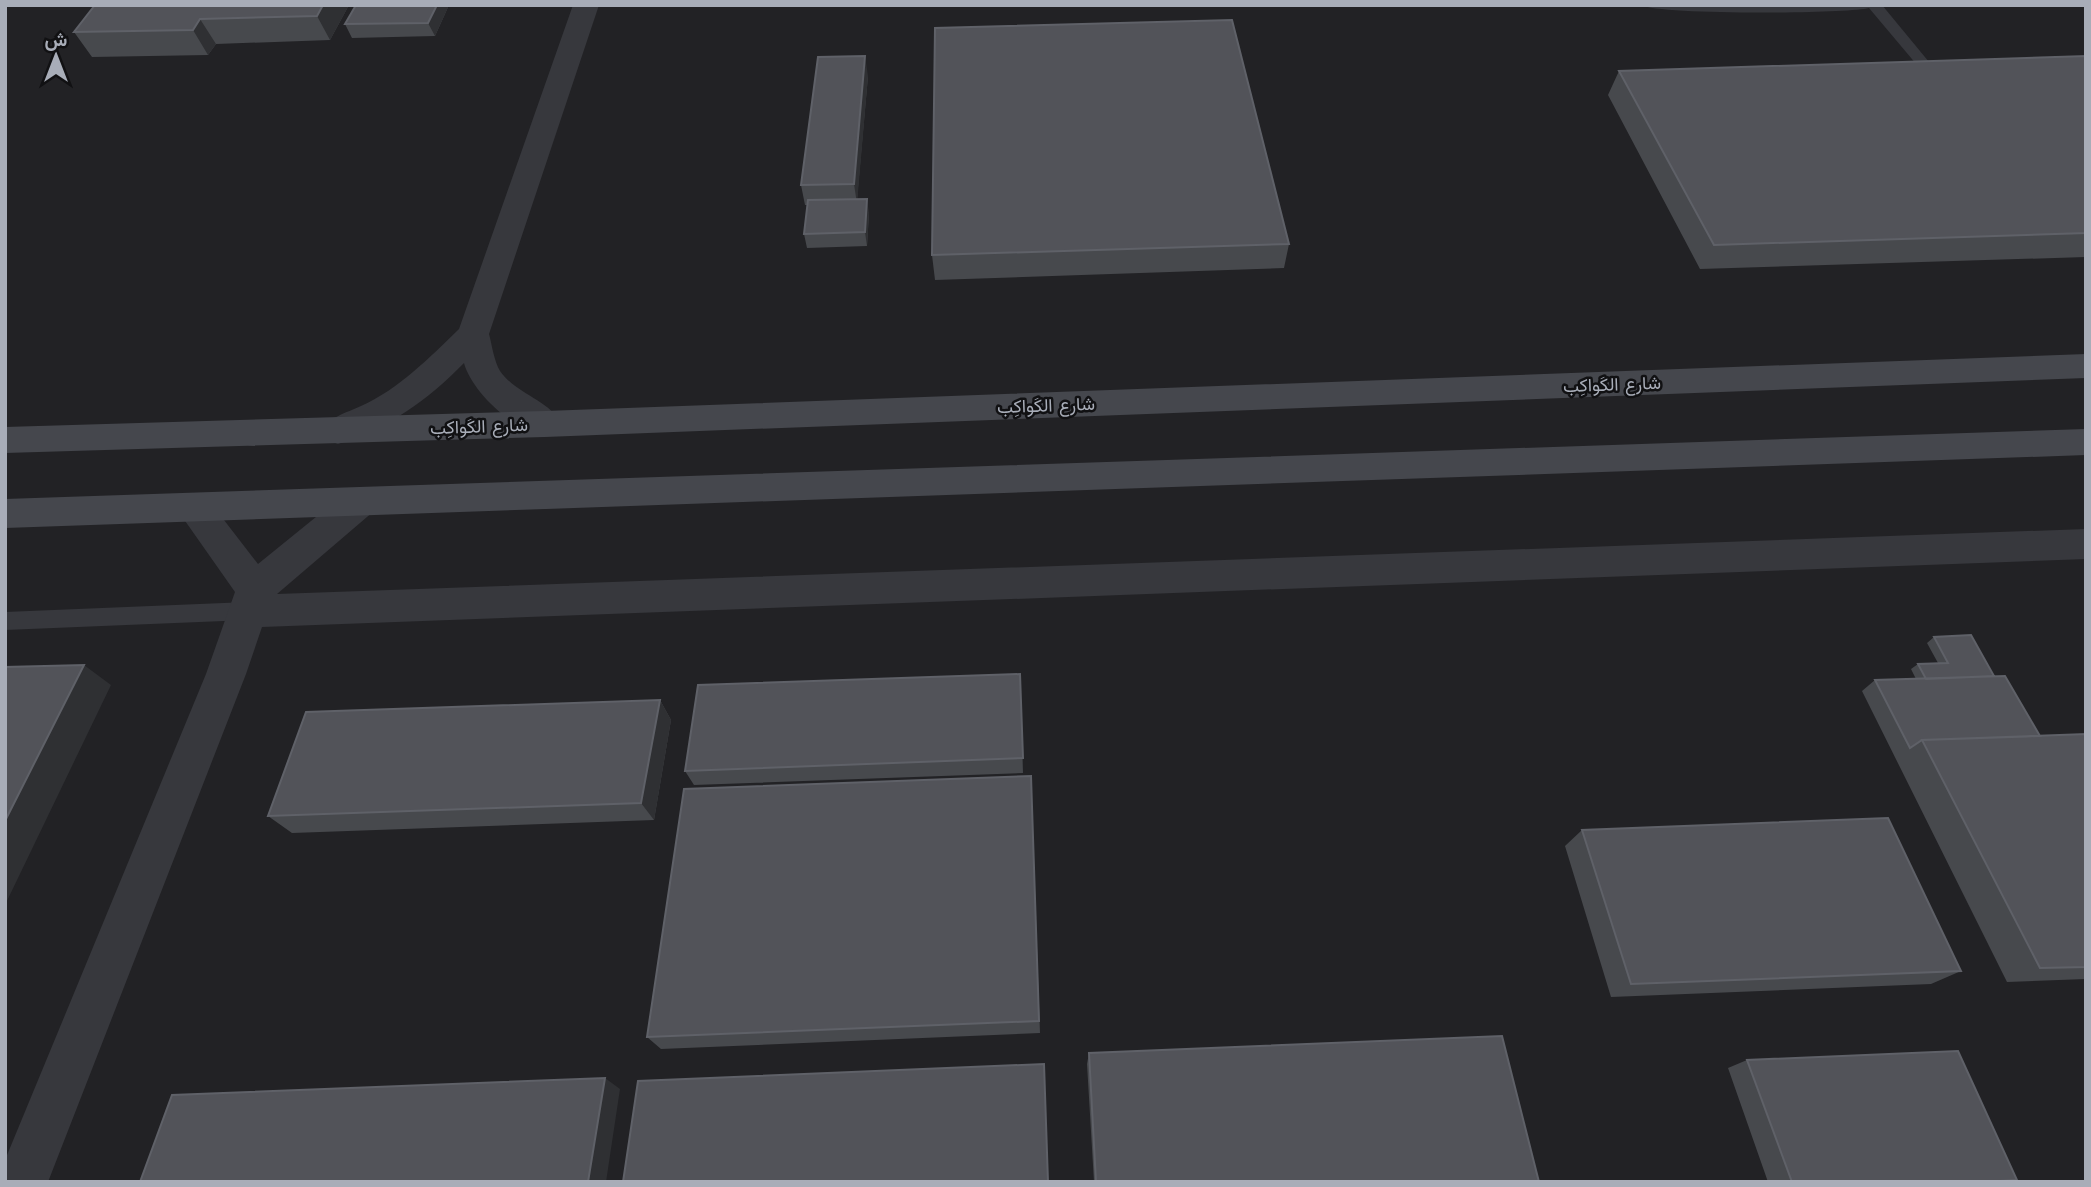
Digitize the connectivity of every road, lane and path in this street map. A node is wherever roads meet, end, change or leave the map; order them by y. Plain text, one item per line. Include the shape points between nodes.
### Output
1 (586, 5) edge
2 (1649, 5) edge
3 (1864, 5) edge
4 (1874, 5) edge
5 (1926, 68) edge
6 (473, 334) junction
7 (2086, 366) edge
8 (545, 424) junction
9 (338, 431) junction
10 (5, 440) edge
11 (2086, 442) edge
12 (361, 501) junction
13 (194, 508) junction
14 (5, 514) edge
15 (2086, 544) edge
16 (252, 601) junction
17 (5, 621) edge
18 (22, 1182) edge

1 - 6 street
2 - 3 lane via 1686,9
4 - 5 lane
6 - 8 street via 483,373 504,398
6 - 9 street via 430,377 386,409
7 - 8 street, شارع الكَواكِب
8 - 9 street, شارع الكَواكِب
9 - 10 street, شارع الكَواكِب
11 - 12 street
12 - 13 street
12 - 16 street via 298,551
13 - 14 street
13 - 16 street
15 - 16 street
16 - 17 lane
16 - 18 street

